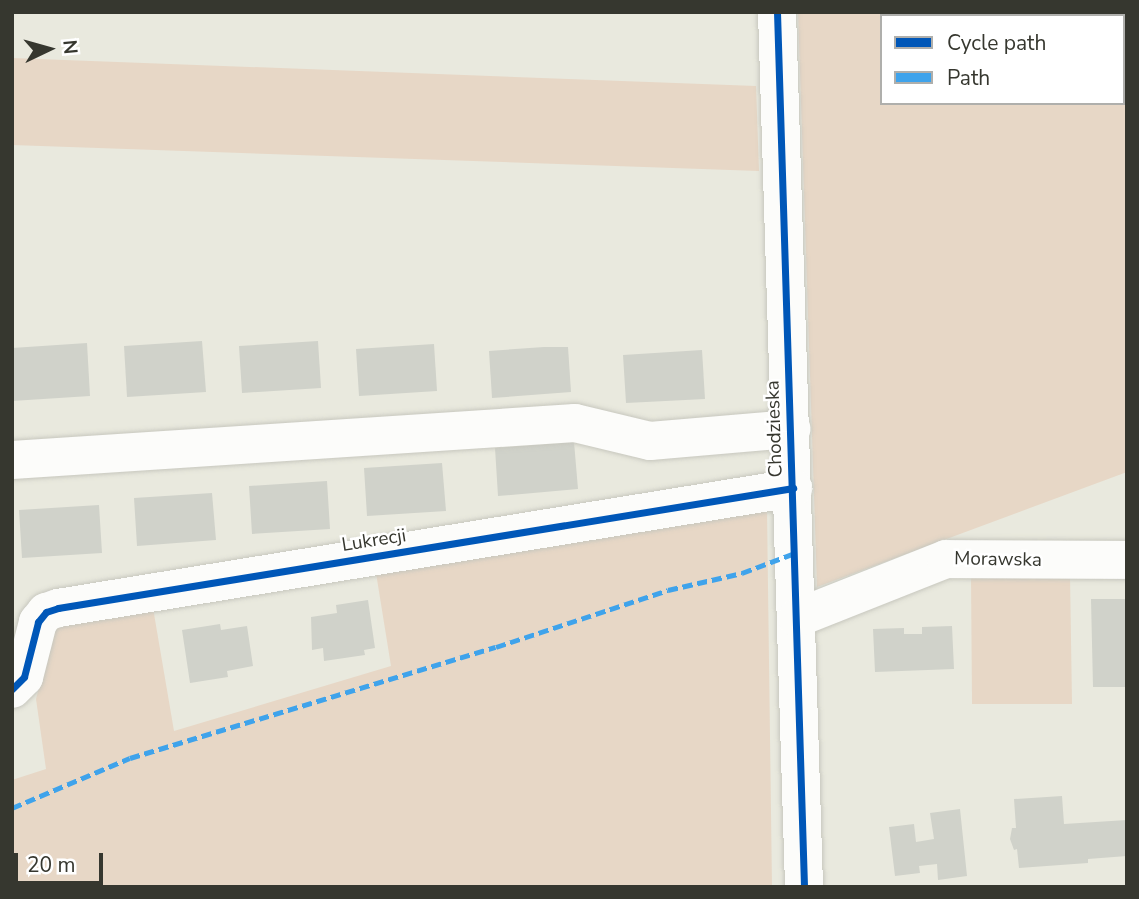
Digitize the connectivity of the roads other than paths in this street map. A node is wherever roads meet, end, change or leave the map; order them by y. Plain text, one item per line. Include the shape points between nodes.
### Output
1 (777, 12) edge
2 (791, 429) junction
3 (12, 460) edge
4 (793, 488) junction
5 (1127, 561) edge
6 (797, 618) junction
7 (12, 689) edge
8 (804, 887) edge

1 - 2 street, Chodzieska
2 - 3 street via 650,441 575,423
2 - 4 street, Chodzieska
4 - 6 street, Chodzieska
4 - 7 street, Lukrecji via 58,608 46,612 38,622 24,677
5 - 6 street, Morawska via 946,559
6 - 8 street, Chodzieska

